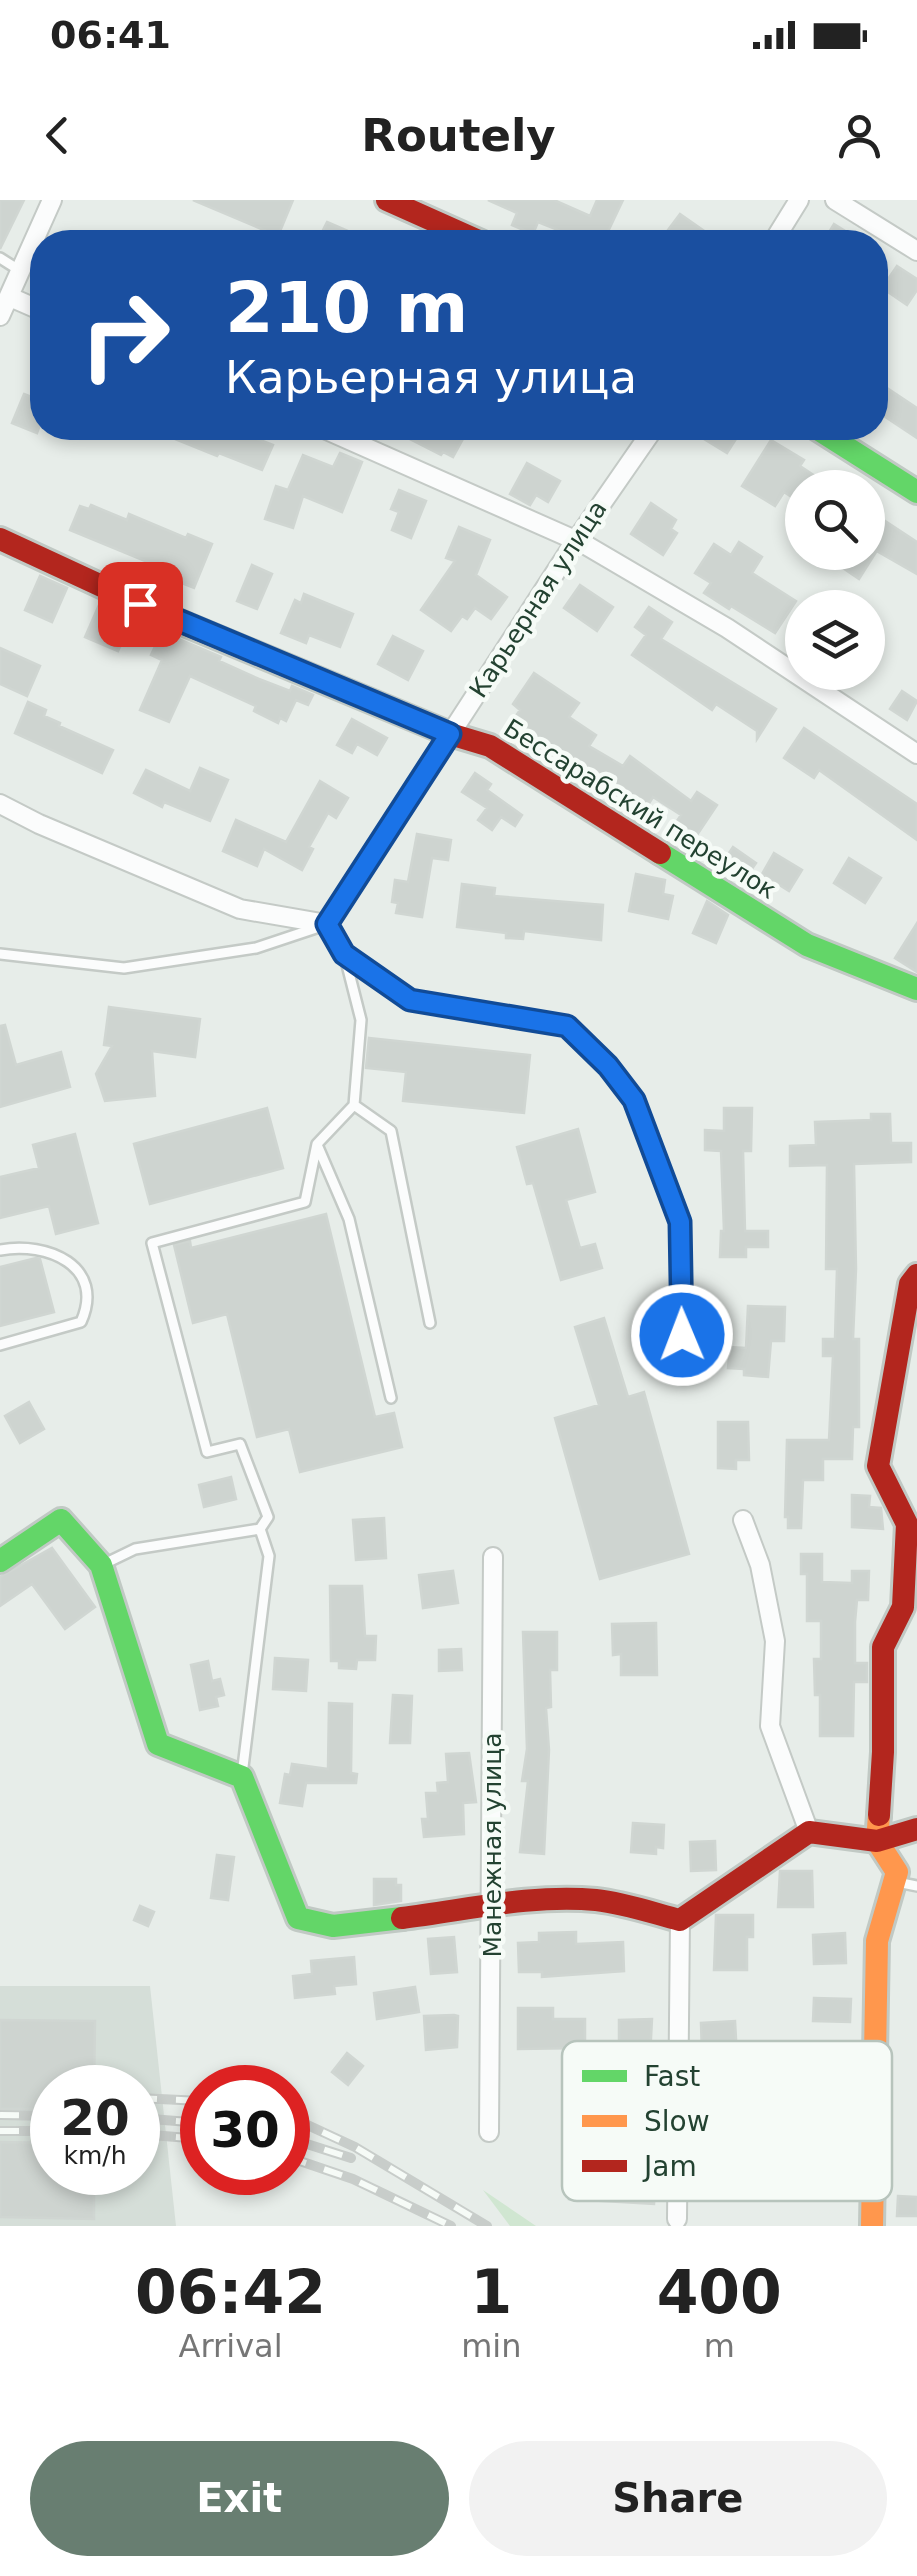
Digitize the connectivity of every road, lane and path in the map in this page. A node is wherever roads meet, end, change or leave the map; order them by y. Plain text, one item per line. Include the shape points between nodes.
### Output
1 (52, 200) edge
2 (387, 200) edge
3 (799, 200) edge
4 (836, 200) edge
5 (39, 230) edge
6 (454, 230) edge
7 (780, 230) edge
8 (884, 230) edge
9 (888, 233) edge
10 (30, 251) edge
11 (917, 251) edge
12 (0, 258) edge
13 (21, 272) junction
14 (10, 297) junction
15 (30, 306) edge
16 (0, 316) edge
17 (349, 440) edge
18 (646, 440) edge
19 (835, 440) edge
20 (917, 492) edge
21 (0, 540) edge
22 (575, 542) junction
23 (450, 734) junction
24 (917, 754) edge
25 (0, 804) edge
26 (327, 924) junction
27 (0, 954) edge
28 (344, 954) junction
29 (917, 989) edge
30 (354, 1105) junction
31 (317, 1144) junction
32 (0, 1250) edge
33 (917, 1275) edge
34 (430, 1323) dead end
35 (682, 1335) dead end
36 (0, 1345) edge
37 (391, 1398) dead end
38 (742, 1520) dead end
39 (260, 1529) junction
40 (912, 1531) edge
41 (493, 1557) dead end
42 (0, 1560) edge
43 (101, 1564) junction
44 (242, 1778) junction
45 (917, 1829) edge
46 (808, 1832) junction
47 (877, 1842) junction
48 (906, 1884) edge
49 (492, 1902) junction
50 (680, 1920) junction
51 (679, 2041) edge
52 (875, 2041) edge
53 (490, 2132) dead end
54 (677, 2201) edge
55 (872, 2201) edge
56 (677, 2219) dead end
57 (872, 2226) edge

1 - 5 street
2 - 6 street
3 - 7 street
4 - 8 street
9 - 11 street
10 - 13 street
12 - 13 lane
13 - 14 street
14 - 15 street
14 - 16 street
17 - 22 street
18 - 22 street, Карьерная улица
19 - 20 street
21 - 23 street, Бессарабский переулок
22 - 23 street, Карьерная улица
22 - 24 street via 727,628
23 - 26 street, Карьерная улица
23 - 29 street, Бессарабский переулок via 490,746 807,945
25 - 26 street via 240,909
26 - 27 lane via 256,948 124,968
26 - 28 street
28 - 30 lane via 361,1020
28 - 35 street via 410,1000 567,1026 608,1066 634,1100 680,1222
30 - 31 lane
30 - 34 lane via 391,1131
31 - 37 lane via 349,1218
31 - 39 lane via 305,1202 152,1243 207,1452 240,1444 268,1517
32 - 36 lane via 46,1248 64,1258 84,1285 86,1310 81,1322
33 - 40 street via 910,1284 878,1466
38 - 46 street via 760,1565 774,1641 770,1726
39 - 43 lane via 136,1549
39 - 44 lane via 269,1556
40 - 47 street via 903,1607 883,1648
41 - 49 street, Манежная улица
42 - 43 street via 61,1520
43 - 44 street via 158,1744
44 - 49 street via 298,1918 333,1926
45 - 47 street
46 - 47 street
46 - 50 street
47 - 48 street
48 - 52 street via 877,1941
49 - 50 street via 597,1900
49 - 53 street, Манежная улица
50 - 51 street
54 - 56 street
55 - 57 street

